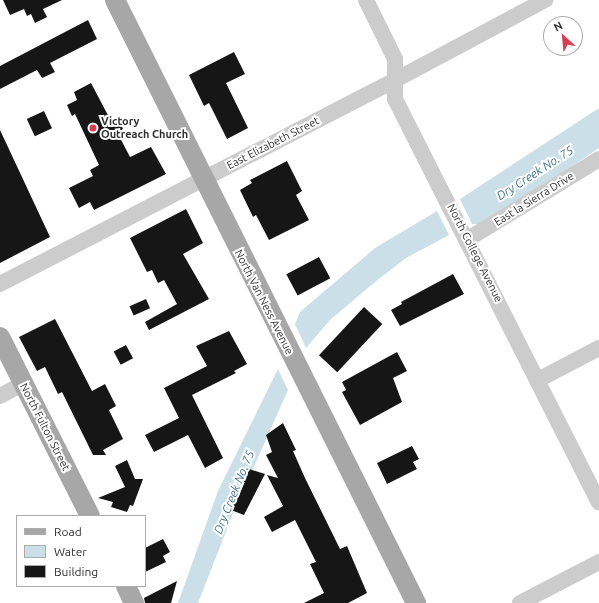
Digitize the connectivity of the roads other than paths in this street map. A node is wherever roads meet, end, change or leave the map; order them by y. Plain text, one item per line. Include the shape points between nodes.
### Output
1 (115, 0) edge
2 (366, 0) edge
3 (545, 0) edge
4 (395, 80) junction
5 (599, 159) edge
6 (203, 179) junction
7 (465, 232) junction
8 (0, 284) edge
9 (0, 337) edge
10 (599, 348) edge
11 (538, 380) junction
12 (23, 384) junction
13 (0, 396) edge
14 (599, 502) edge
15 (89, 515) edge
16 (599, 562) edge
17 (416, 603) edge
18 (520, 603) edge

1 - 6 main road, North Van Ness Avenue
2 - 4 street, North College Avenue via 395,59
3 - 4 street, East Elizabeth Street
4 - 6 street, East Elizabeth Street
4 - 7 street, North College Avenue via 395,99
5 - 7 street, East la Sierra Drive
6 - 8 street, East Elizabeth Street
6 - 17 main road, North Van Ness Avenue
7 - 11 street, North College Avenue
9 - 12 main road, North Fulton Street
10 - 11 street
11 - 14 street, North College Avenue
12 - 13 street
12 - 15 main road, North Fulton Street
16 - 18 street

